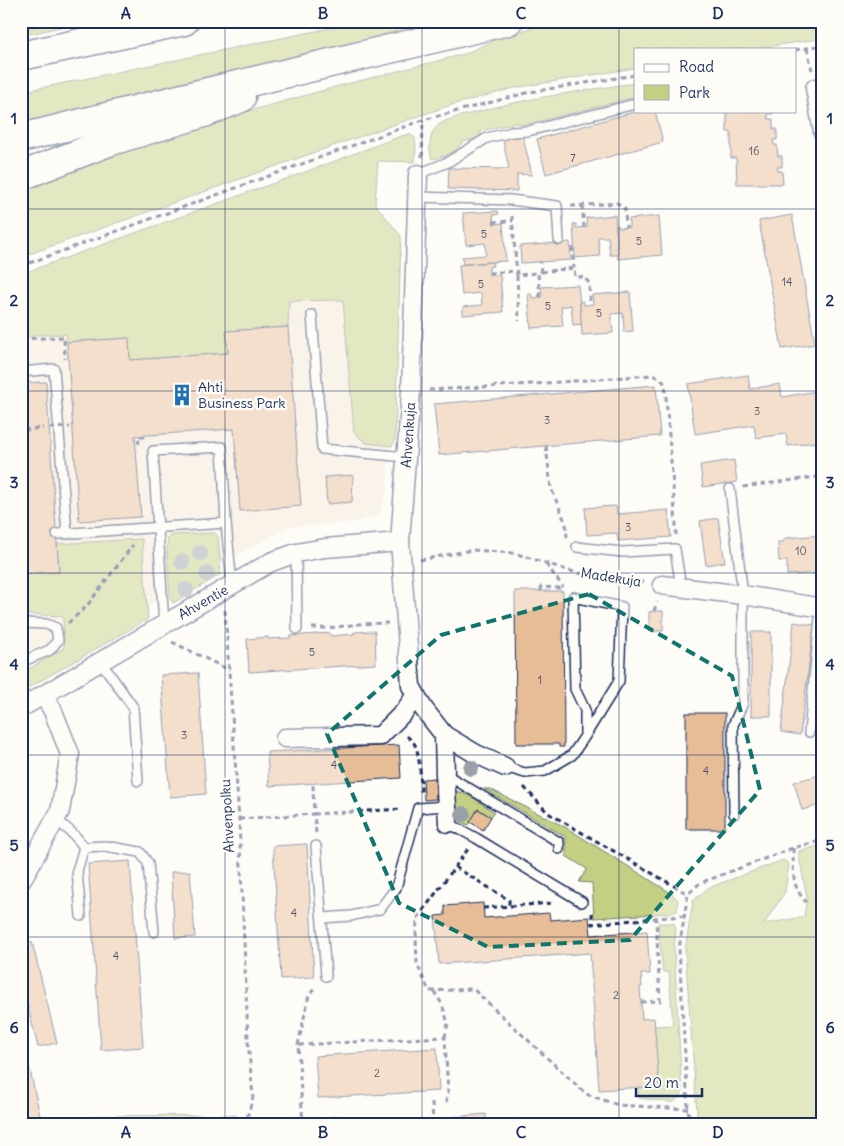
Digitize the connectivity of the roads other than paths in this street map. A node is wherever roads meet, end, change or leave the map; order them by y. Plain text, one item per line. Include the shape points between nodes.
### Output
1 (184, 21) edge
2 (508, 21) edge
3 (21, 56) edge
4 (313, 68) junction
5 (815, 88) dead end
6 (634, 104) edge
7 (823, 132) edge
8 (21, 138) edge
9 (418, 174) joint
10 (21, 176) edge
11 (418, 198) junction
12 (559, 240) dead end
13 (312, 315) dead end
14 (21, 372) edge
15 (406, 457) junction
16 (730, 489) road end
17 (226, 523) junction
18 (158, 528) junction
19 (400, 542) junction
20 (578, 547) dead end
21 (296, 553) junction
22 (232, 585) junction
23 (662, 585) road end
24 (680, 587) junction
25 (743, 595) junction
26 (822, 608) edge
27 (23, 623) dead end
28 (297, 629) road end
29 (165, 632) junction
30 (21, 662) edge
31 (101, 662) junction
32 (44, 695) junction
33 (416, 695) junction
34 (21, 708) edge
35 (809, 732) dead end
36 (444, 735) junction
37 (585, 736) junction
38 (285, 738) dead end
39 (505, 767) joint
40 (445, 774) junction
41 (138, 781) dead end
42 (734, 814) dead end
43 (448, 815) junction
44 (55, 820) junction
45 (316, 846) road end
46 (84, 847) junction
47 (559, 849) dead end
48 (21, 881) edge
49 (582, 902) road end
50 (81, 916) dead end
51 (322, 918) junction
52 (154, 932) dead end
53 (326, 976) road end

1 - 3 highway
2 - 4 highway
4 - 8 highway
4 - 10 highway via 207,112 111,141
5 - 7 street
6 - 9 lane via 487,138 448,162
9 - 11 street, Ahvenkuja
11 - 12 lane via 511,200 557,206
11 - 15 street, Ahvenkuja
13 - 15 lane via 322,449
14 - 18 lane via 54,369 52,405 62,534
15 - 19 street, Ahvenkuja
16 - 25 lane
17 - 18 lane
17 - 18 lane via 222,447 153,451
17 - 22 lane
18 - 29 lane
19 - 21 street, Ahventie
19 - 33 street, Ahvenkuja via 411,686
20 - 24 lane via 622,552 675,548
21 - 22 street, Ahventie via 271,562
21 - 28 lane
22 - 29 street, Ahventie
23 - 24 street
24 - 25 street
25 - 26 street
25 - 42 lane via 743,703 733,725
26 - 35 lane
27 - 30 lane via 56,628 58,640 50,650
29 - 31 street, Ahventie
31 - 32 street, Ahventie
31 - 41 lane via 133,707
32 - 34 street, Ahventie
32 - 44 street via 70,754 60,811
33 - 36 street, Ahvenkuja
33 - 38 street via 380,736
36 - 39 street, Ahvenkuja
36 - 40 street
37 - 37 lane via 585,710 575,690 573,597 622,608 619,681
37 - 39 lane via 572,755 545,771 525,773
40 - 43 street
40 - 47 lane via 559,842
43 - 49 lane via 476,838
43 - 51 lane via 418,808 396,888 380,909
44 - 46 lane
44 - 48 street
45 - 51 lane
46 - 50 lane via 78,871
46 - 52 lane via 105,846 140,852 148,863
51 - 53 lane

